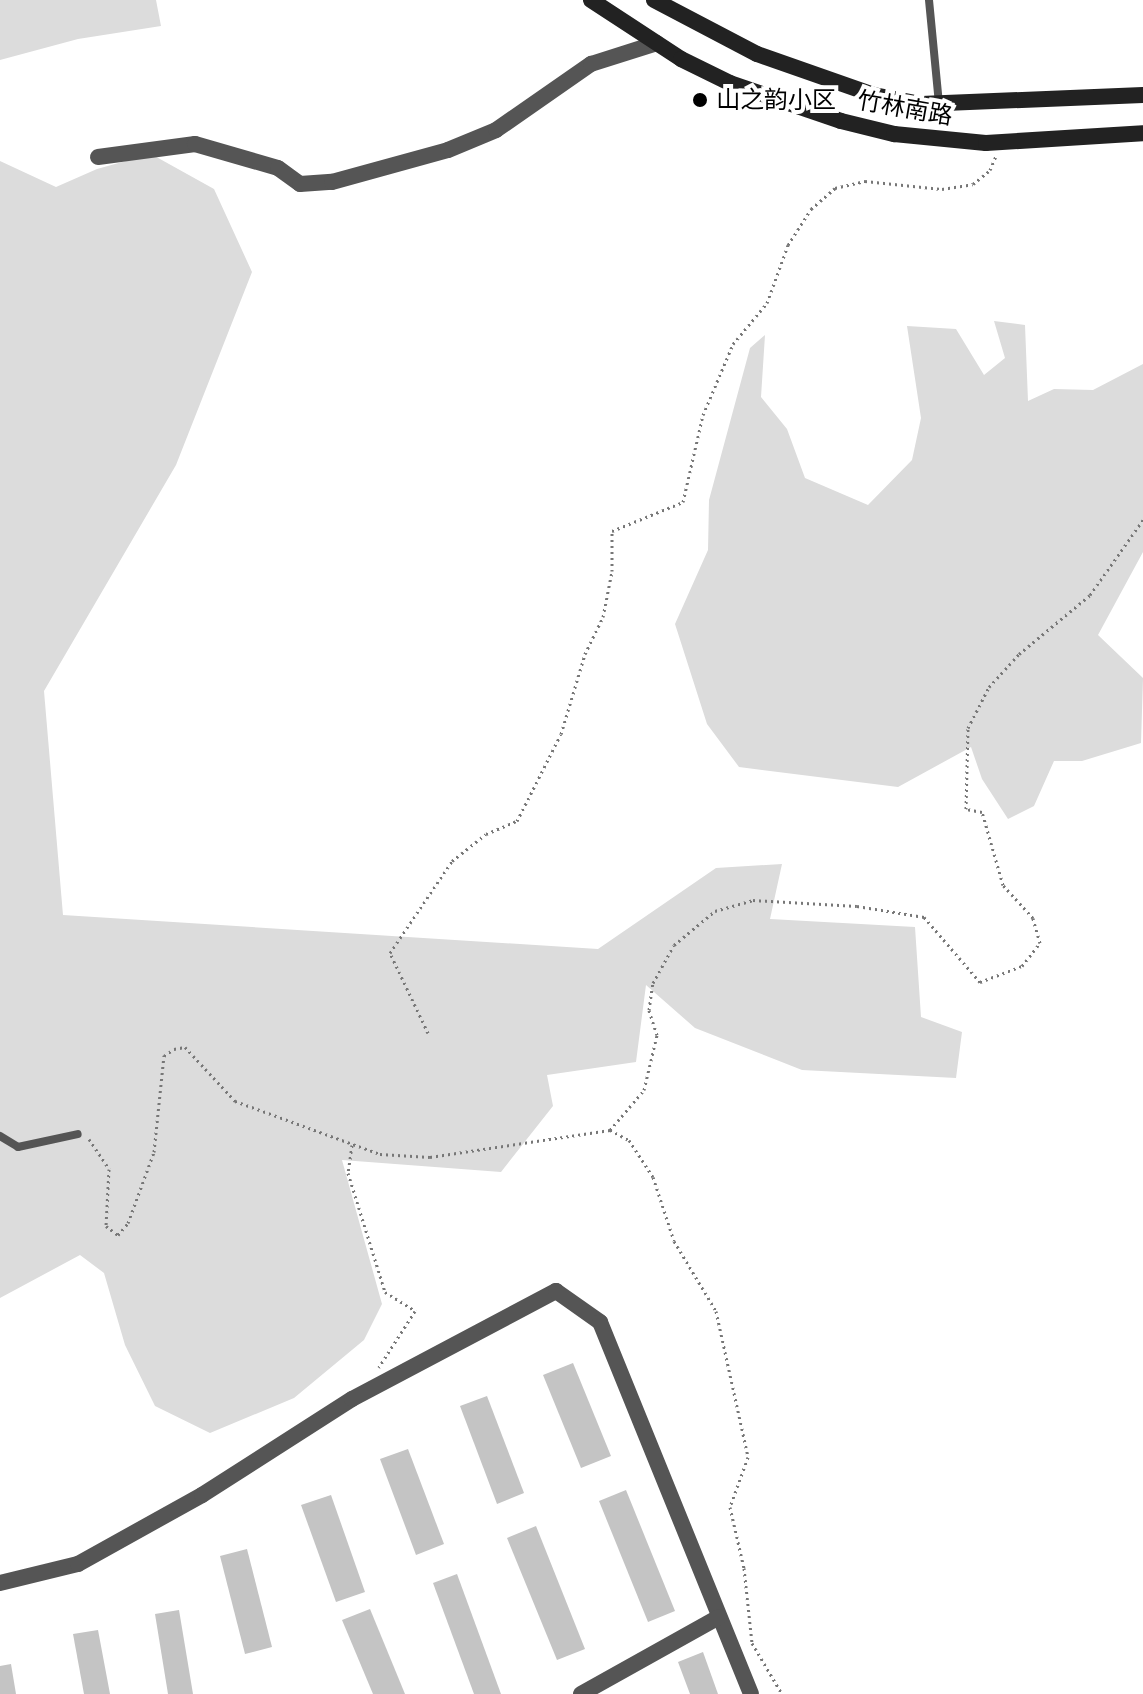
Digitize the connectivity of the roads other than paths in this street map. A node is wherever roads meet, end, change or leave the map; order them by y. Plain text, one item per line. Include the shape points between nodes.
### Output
1 (591, 0) edge
2 (654, 0) edge
3 (929, 0) edge
4 (657, 43) junction
5 (1143, 95) edge
6 (939, 105) junction
7 (1143, 133) edge
8 (98, 157) dead end
9 (78, 1134) road end
10 (0, 1136) edge
11 (0, 1583) edge
12 (719, 1617) junction
13 (581, 1694) edge
14 (751, 1694) edge

1 - 4 street, 竹林南路
2 - 6 street, 竹林南路 via 757,54 874,95
3 - 6 lane
4 - 7 street, 竹林南路 via 730,83 841,121 943,141
4 - 8 street via 591,64 496,130 332,182 300,184 278,168 195,144
5 - 6 street, 竹林南路
9 - 10 lane via 18,1147
11 - 12 street via 78,1564 202,1495 352,1399 556,1291 600,1322
12 - 13 street
12 - 14 street

